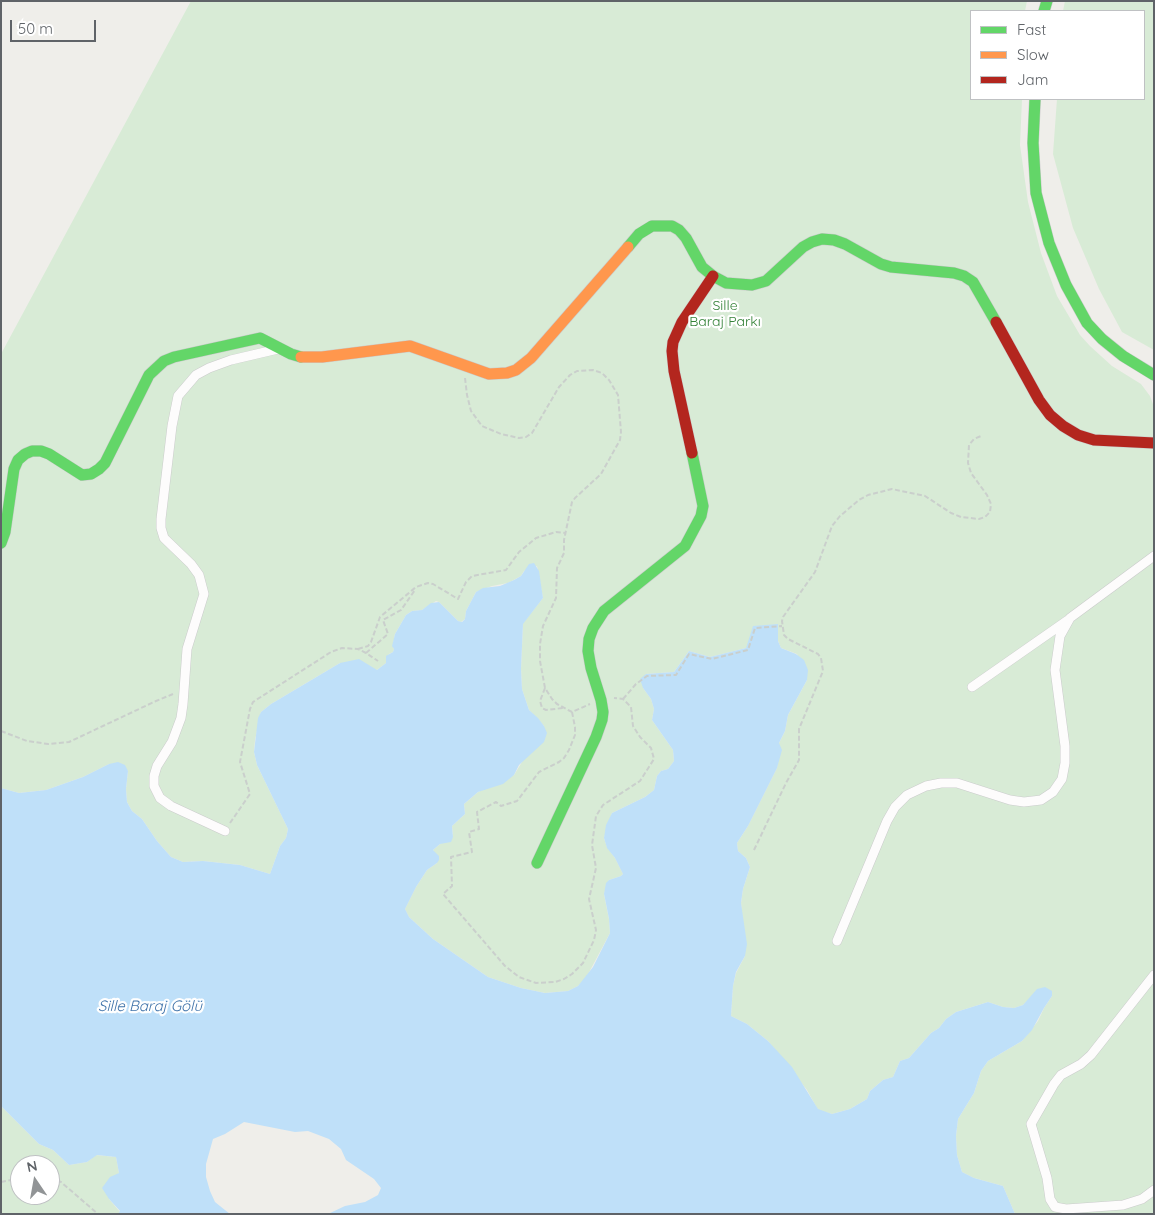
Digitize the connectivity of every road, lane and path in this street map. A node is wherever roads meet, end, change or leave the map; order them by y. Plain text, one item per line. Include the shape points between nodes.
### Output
1 (1035, 100) edge
2 (713, 276) junction
3 (278, 349) junction
4 (465, 365) junction
5 (1154, 374) edge
6 (981, 436) dead end
7 (1154, 443) edge
8 (566, 533) junction
9 (1, 543) edge
10 (1154, 556) edge
11 (416, 587) junction
12 (1070, 618) junction
13 (782, 626) junction
14 (358, 649) junction
15 (366, 652) junction
16 (378, 661) dead end
17 (972, 687) dead end
18 (545, 688) junction
19 (184, 690) junction
20 (623, 699) junction
21 (601, 700) junction
22 (564, 708) junction
23 (572, 712) junction
24 (1, 730) edge
25 (225, 831) joint
26 (754, 850) dead end
27 (537, 863) dead end
28 (837, 941) dead end
29 (1154, 975) edge
30 (60, 1182) edge
31 (1154, 1190) edge
32 (98, 1214) edge

1 - 5 street via 1036,193 1049,243 1066,285 1088,323 1102,339 1122,356
2 - 4 street via 702,267 679,230 672,226 652,226 640,234 523,365 516,370 489,374
2 - 7 street via 739,285 766,281 803,247 822,239 845,244 892,267 964,276 980,293 1050,415 1078,435 1094,440
2 - 21 street via 682,322 672,351 702,497 701,516 685,546 597,619 588,651
3 - 4 street via 305,358 410,346
3 - 9 street via 260,338 164,361 149,375 105,462 91,474 75,472 41,451 25,454 14,469
3 - 19 street via 230,360 196,376 178,396 174,408 161,528 164,538 199,575 204,594 188,649
4 - 8 path via 471,410 482,426 519,438 532,432 570,375 593,370 602,373 614,387 618,395 620,440 601,474 572,502
6 - 13 path via 969,445 968,463 991,504 985,517 961,517 924,496 904,490 892,489 864,497 848,508 832,526 815,572 783,617
8 - 11 path via 556,532 536,538 519,552 506,570 472,576 458,599 433,584
8 - 18 path via 564,553 556,568 556,598 543,626 540,644
10 - 12 street
11 - 14 path via 380,617 371,642
11 - 15 path via 401,610 383,620 388,634
12 - 17 street
12 - 28 street via 1060,636 1055,670 1065,763 1062,779 1053,792 1041,800 1024,802 957,783 926,786 907,795 887,821
13 - 20 path via 755,628 748,650 712,660 690,654 676,674 647,676
13 - 26 path via 788,639 818,654 823,671 799,729 799,760
14 - 15 path
14 - 25 path via 331,652 253,702 240,762 250,794
15 - 16 path
18 - 22 path via 552,699
18 - 22 path via 540,701 542,708
19 - 24 path via 69,742 48,744 28,741
19 - 25 street via 177,731 157,766 154,786 160,798 171,806
20 - 21 path
20 - 23 path via 631,707 633,726 652,748 654,758 640,782 603,805 596,816 592,845 596,868 589,899 596,930 583,963 564,979 536,983 519,977 504,966 443,894 452,886 451,857 472,852 469,832 479,829 477,812 496,802 501,806 517,801 539,772 564,758 575,735
21 - 23 path
21 - 27 street via 604,712 596,737
22 - 23 path
29 - 31 street via 1091,1055 1054,1084 1032,1124 1048,1178 1050,1199 1055,1207 1066,1210 1123,1205
30 - 32 path

